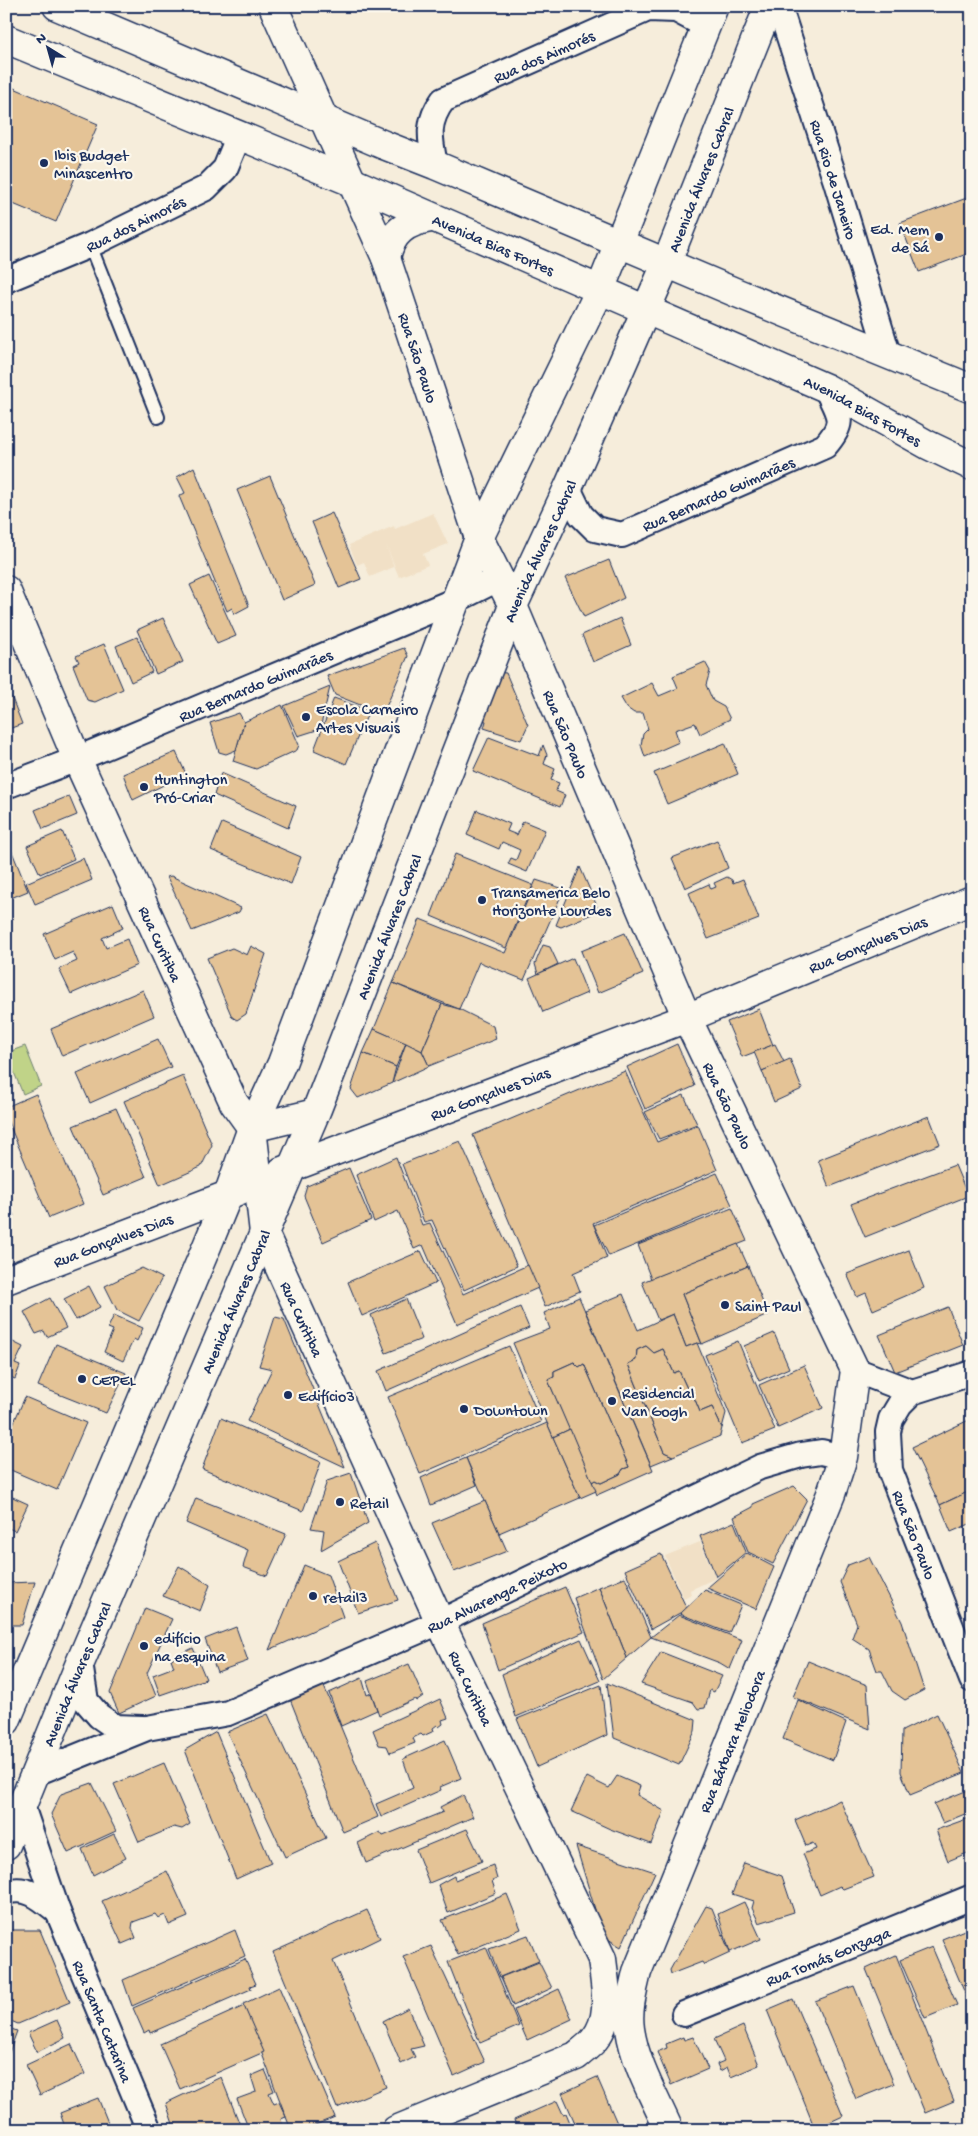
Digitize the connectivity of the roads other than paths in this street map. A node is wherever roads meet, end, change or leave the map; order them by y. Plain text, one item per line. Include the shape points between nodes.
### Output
1 (57, 6) edge
2 (273, 6) edge
3 (769, 6) edge
4 (779, 6) edge
5 (710, 16) edge
6 (6, 39) edge
7 (324, 120) junction
8 (239, 136) junction
9 (435, 165) junction
10 (352, 182) junction
11 (431, 218) junction
12 (619, 242) junction
13 (90, 245) junction
14 (386, 258) junction
15 (667, 262) junction
16 (6, 280) edge
17 (600, 290) junction
18 (646, 310) junction
19 (888, 354) junction
20 (969, 386) edge
21 (826, 388) junction
22 (158, 417) dead end
23 (969, 470) edge
24 (568, 488) junction
25 (479, 538) junction
26 (500, 578) junction
27 (6, 590) edge
28 (456, 600) junction
29 (513, 606) junction
30 (77, 759) junction
31 (6, 786) edge
32 (972, 900) edge
33 (687, 1018) junction
34 (314, 1113) junction
35 (252, 1128) junction
36 (291, 1167) junction
37 (258, 1183) junction
38 (228, 1195) junction
39 (264, 1233) junction
40 (6, 1280) edge
41 (855, 1370) junction
42 (972, 1374) edge
43 (912, 1392) junction
44 (843, 1457) junction
45 (440, 1622) junction
46 (80, 1663) junction
47 (16, 1677) edge
48 (972, 1680) edge
49 (6, 1721) edge
50 (147, 1728) junction
51 (36, 1773) junction
52 (22, 1806) junction
53 (6, 1845) edge
54 (6, 1892) edge
55 (972, 1897) edge
56 (58, 1912) junction
57 (602, 1960) junction
58 (637, 1972) junction
59 (684, 2014) dead end
60 (149, 2130) edge
61 (396, 2130) edge
62 (669, 2130) edge

1 - 7 street
2 - 7 street, Rua São Paulo
3 - 15 street, Avenida Álvares Cabral
4 - 19 street, Rua Rio de Janeiro
5 - 9 street, Rua dos Aimorés via 648,9 443,100 430,124
5 - 12 street
6 - 8 street, Avenida Bias Fortes
7 - 9 street
7 - 10 street, Rua São Paulo
8 - 10 street, Avenida Bias Fortes
8 - 13 street, Rua dos Aimorés via 225,169 206,188
9 - 12 street
10 - 11 street, Avenida Bias Fortes
10 - 14 street, Rua São Paulo
11 - 14 street via 403,226 390,242
11 - 17 street, Avenida Bias Fortes
12 - 15 street
12 - 17 street
13 - 16 street, Rua dos Aimorés
13 - 22 lane
14 - 25 street, Rua São Paulo
15 - 18 street, Avenida Álvares Cabral
15 - 19 street
17 - 18 street, Avenida Bias Fortes
17 - 25 street
18 - 21 street, Avenida Bias Fortes
18 - 24 street, Avenida Álvares Cabral
19 - 20 street
21 - 23 street, Avenida Bias Fortes
21 - 24 street, Rua Bernardo Guimarães via 840,418 836,433 825,446 622,535 595,529 581,515
24 - 29 street, Avenida Álvares Cabral
25 - 26 street, Rua São Paulo
25 - 28 street
26 - 28 street, Rua Bernardo Guimarães
26 - 29 street, Rua São Paulo
27 - 30 street, Rua Curitiba
28 - 30 street, Rua Bernardo Guimarães
28 - 35 street via 282,1063
29 - 33 street, Rua São Paulo
29 - 34 street, Avenida Álvares Cabral
30 - 31 street, Rua Bernardo Guimarães
30 - 35 street, Rua Curitiba via 234,1103
32 - 33 street, Rua Gonçalves Dias
33 - 36 street, Rua Gonçalves Dias
33 - 41 street, Rua São Paulo
34 - 35 street
34 - 36 street, Avenida Álvares Cabral
35 - 37 street, Rua Curitiba
35 - 38 street
36 - 37 street, Rua Gonçalves Dias
36 - 39 street, Avenida Álvares Cabral
37 - 38 street, Rua Gonçalves Dias
37 - 39 street, Rua Curitiba
38 - 40 street, Rua Gonçalves Dias
38 - 47 street
39 - 45 street, Rua Curitiba
39 - 46 street, Avenida Álvares Cabral
41 - 43 street
41 - 44 street
42 - 43 street
43 - 48 street, Rua São Paulo via 891,1419 888,1432 890,1470
44 - 45 street, Rua Alvarenga Peixoto via 821,1452 760,1467
44 - 58 street, Rua Bárbara Heliodora via 831,1494
45 - 50 street, Rua Alvarenga Peixoto via 228,1714
45 - 57 street, Rua Curitiba
46 - 50 street, Rua Alvarenga Peixoto via 86,1702 99,1716 116,1727
46 - 51 street, Avenida Álvares Cabral
47 - 49 street
50 - 51 street, Rua Alvarenga Peixoto
51 - 52 street, Avenida Álvares Cabral
52 - 53 street, Avenida Álvares Cabral
52 - 56 street, Rua Santa Catarina
54 - 56 street, Rua Santa Catarina via 21,1890 35,1893
55 - 59 street, Rua Tomás Gonzaga
56 - 60 street, Rua Santa Catarina
57 - 58 street via 615,1971
57 - 61 street, Rua Curitiba via 607,2003 604,2025 594,2041 576,2056
58 - 62 street, Rua Bárbara Heliodora via 630,1999 630,2028 636,2052

